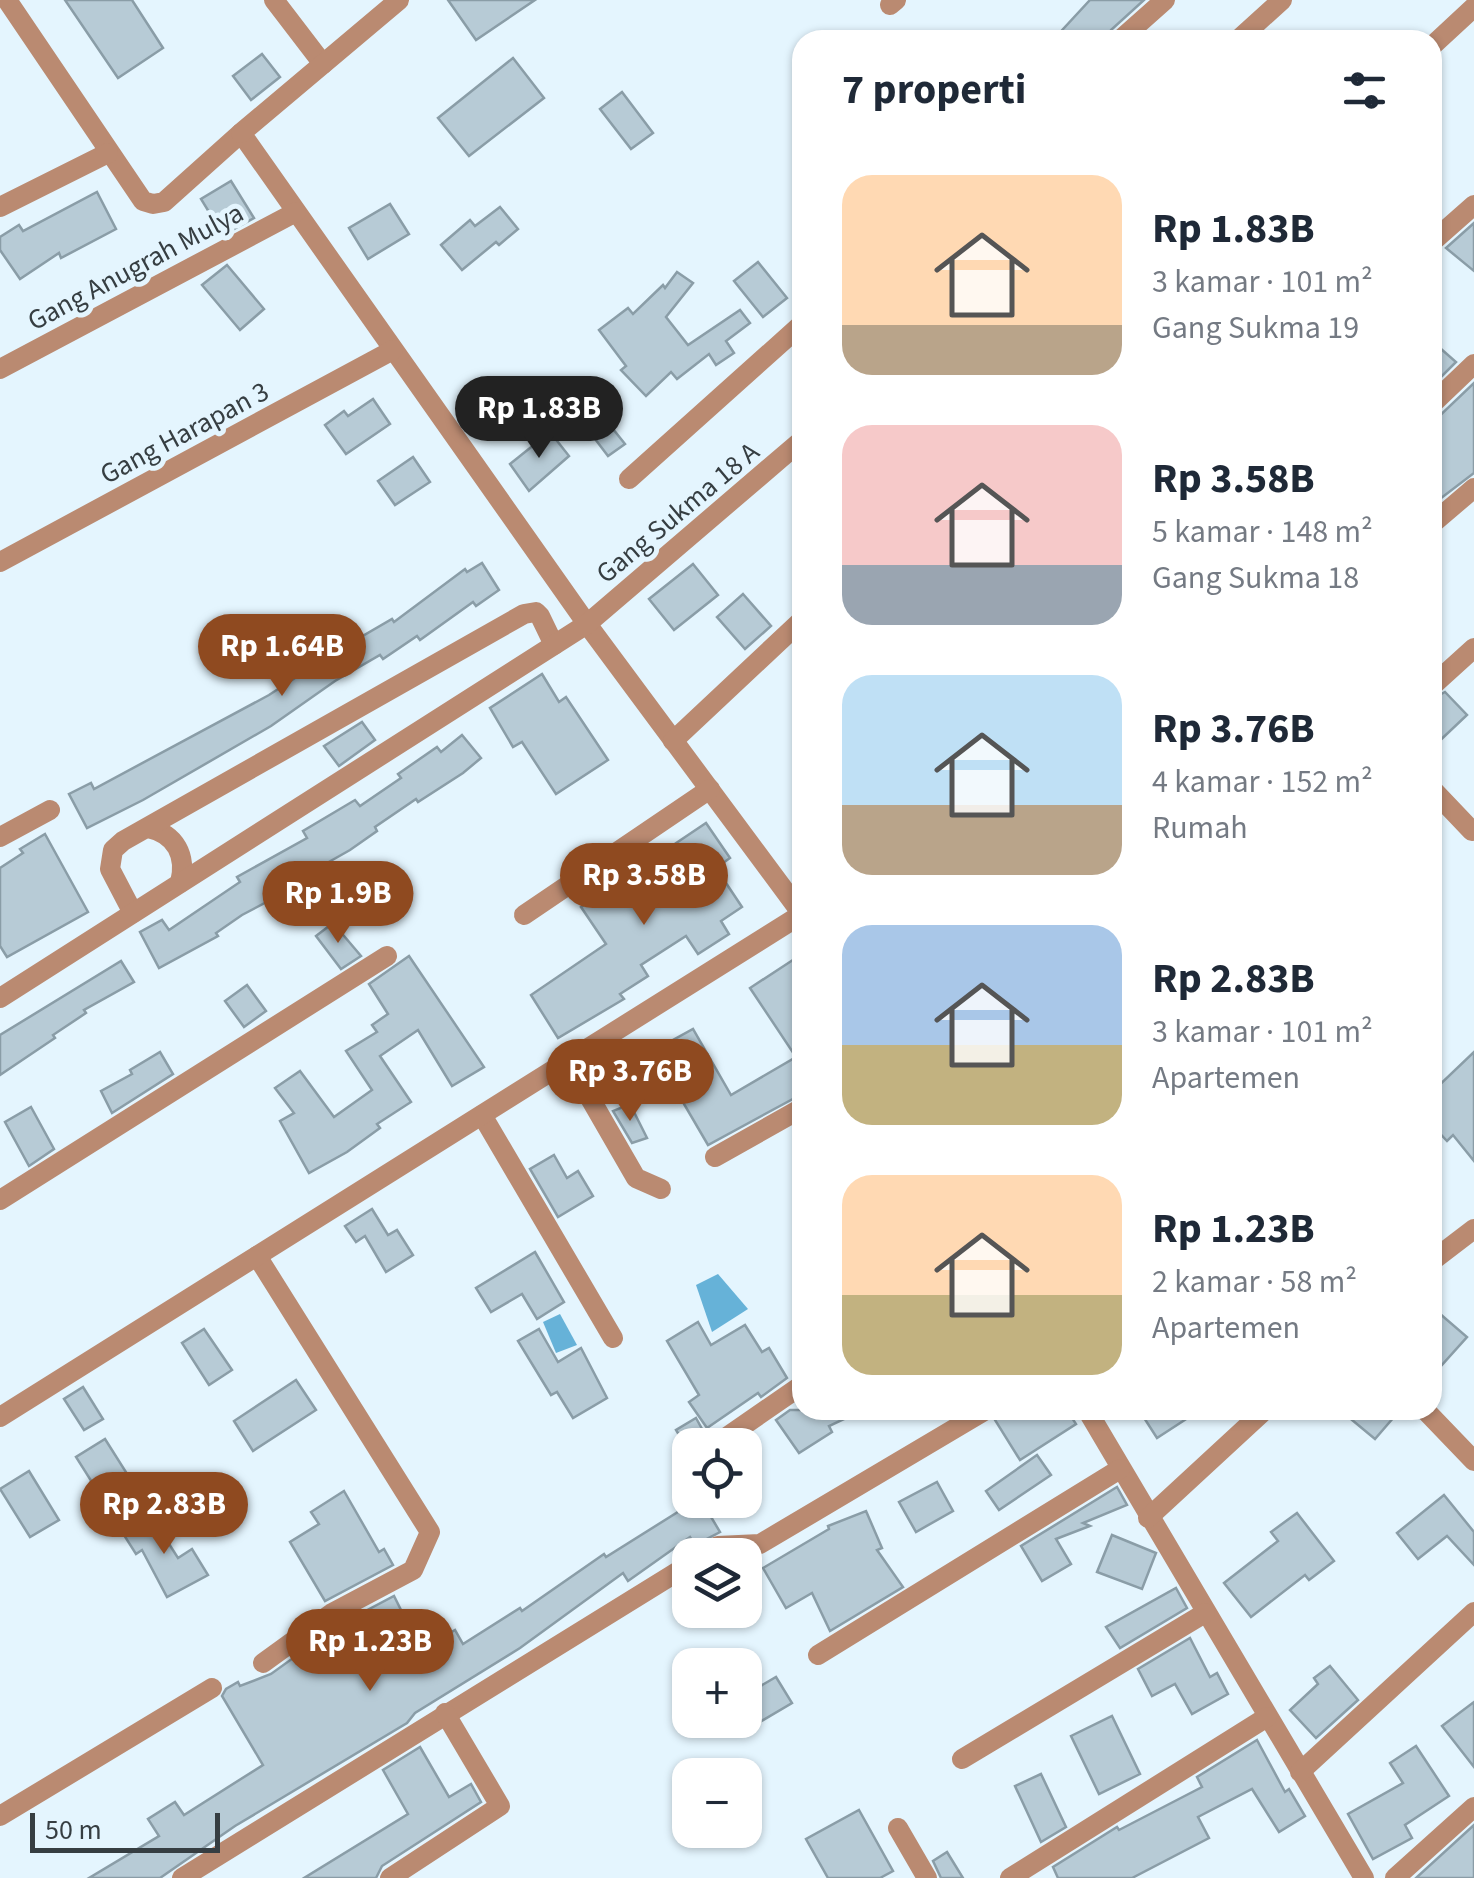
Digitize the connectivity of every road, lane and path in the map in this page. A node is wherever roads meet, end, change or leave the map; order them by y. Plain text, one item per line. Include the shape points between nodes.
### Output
1 (7, 0) edge
2 (274, 0) edge
3 (399, 0) edge
4 (1164, 0) edge
5 (1282, 0) edge
6 (1474, 7) edge
7 (1131, 30) edge
8 (1249, 30) edge
9 (1442, 37) edge
10 (323, 64) junction
11 (241, 134) junction
12 (108, 153) junction
13 (1474, 205) edge
14 (0, 207) edge
15 (296, 212) junction
16 (1442, 233) edge
17 (792, 333) edge
18 (393, 350) junction
19 (1474, 364) edge
20 (0, 369) edge
21 (1442, 394) edge
22 (792, 449) edge
23 (629, 479) dead end
24 (1474, 488) edge
25 (1442, 515) edge
26 (0, 562) edge
27 (586, 624) junction
28 (792, 629) edge
29 (554, 645) junction
30 (1474, 648) edge
31 (1442, 677) edge
32 (673, 741) junction
33 (710, 789) junction
34 (1442, 799) edge
35 (50, 810) dead end
36 (148, 828) junction
37 (1472, 830) edge
38 (0, 837) edge
39 (180, 883) junction
40 (792, 900) edge
41 (133, 913) junction
42 (524, 916) dead end
43 (792, 920) edge
44 (388, 956) dead end
45 (0, 998) edge
46 (568, 1060) junction
47 (482, 1114) junction
48 (792, 1114) edge
49 (715, 1156) dead end
50 (661, 1189) dead end
51 (0, 1200) edge
52 (1474, 1229) edge
53 (1442, 1253) edge
54 (257, 1256) junction
55 (613, 1338) dead end
56 (792, 1392) edge
57 (0, 1417) edge
58 (969, 1420) edge
59 (1093, 1420) edge
60 (1254, 1420) edge
61 (1435, 1420) edge
62 (739, 1428) edge
63 (1474, 1461) edge
64 (1120, 1468) junction
65 (1148, 1518) junction
66 (762, 1543) edge
67 (672, 1575) edge
68 (1205, 1612) junction
69 (1474, 1612) edge
70 (818, 1654) dead end
71 (263, 1664) dead end
72 (212, 1688) dead end
73 (445, 1713) junction
74 (1267, 1717) junction
75 (962, 1759) dead end
76 (1300, 1772) junction
77 (1474, 1807) edge
78 (0, 1816) edge
79 (898, 1828) dead end
80 (182, 1878) edge
81 (390, 1878) edge
82 (926, 1878) edge
83 (1010, 1878) edge
84 (1364, 1878) edge
85 (1396, 1878) edge

1 - 12 street
2 - 10 street
3 - 10 street
4 - 7 street
5 - 8 street
6 - 9 street
10 - 11 street
11 - 12 street via 164,202 153,204 142,201
11 - 15 street
12 - 14 street
13 - 16 street
15 - 18 street
15 - 20 street, Gang Anugrah Mulya
17 - 23 street
18 - 26 street, Gang Harapan 3
18 - 27 street
19 - 21 street
22 - 27 street, Gang Sukma 18 A
24 - 25 street
27 - 29 street, Gang Sukma 18 A
27 - 32 street
28 - 32 street
29 - 36 street via 540,616 524,614
29 - 39 street, Gang Sukma 18 A
30 - 31 street
32 - 33 street
33 - 40 street
33 - 42 street
34 - 37 street
35 - 38 street
36 - 39 street via 161,830 178,848
36 - 41 street via 123,841 110,858
39 - 41 street
41 - 45 street
43 - 46 street
44 - 51 street
46 - 47 street
46 - 50 street via 636,1178
47 - 54 street
47 - 55 street
48 - 49 street
52 - 53 street
54 - 57 street
54 - 71 street via 430,1532 413,1570 332,1614
56 - 62 street
58 - 66 street
59 - 64 street
60 - 65 street
61 - 63 street
64 - 65 street
64 - 70 street
65 - 68 street
67 - 73 street
68 - 74 street
68 - 75 street
69 - 76 street
72 - 78 street
73 - 80 street
73 - 81 street via 500,1806
74 - 76 street
74 - 83 street
76 - 84 street
77 - 85 street
79 - 82 street

